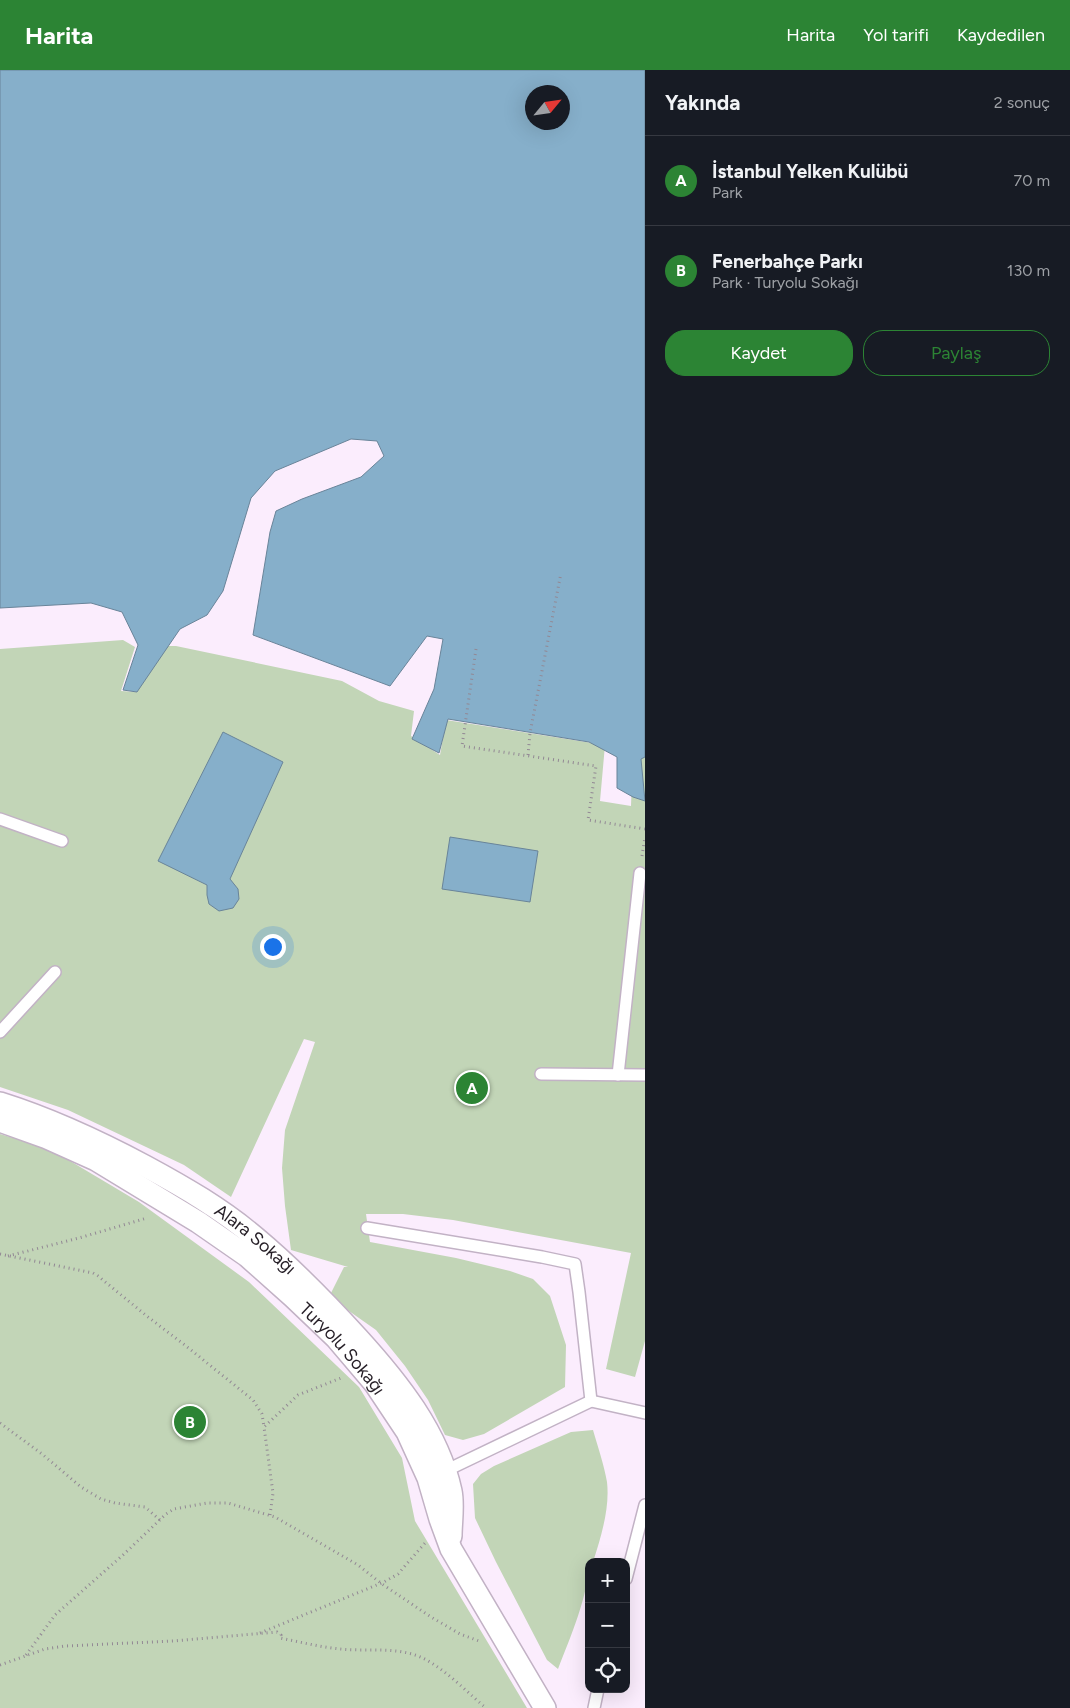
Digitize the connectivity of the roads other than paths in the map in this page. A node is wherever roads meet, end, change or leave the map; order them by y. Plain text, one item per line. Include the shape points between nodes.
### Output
1 (0, 819) edge
2 (62, 841) dead end
3 (640, 872) dead end
4 (55, 972) dead end
5 (0, 1032) edge
6 (541, 1074) dead end
7 (618, 1075) junction
8 (645, 1075) edge
9 (0, 1103) edge
10 (0, 1121) edge
11 (367, 1228) dead end
12 (591, 1401) junction
13 (645, 1413) edge
14 (445, 1471) junction
15 (645, 1505) edge
16 (451, 1549) junction
17 (630, 1563) edge
18 (597, 1693) edge
19 (545, 1708) edge
20 (594, 1708) edge

1 - 2 lane
3 - 7 lane
4 - 5 lane
6 - 7 lane
7 - 8 lane
9 - 14 street, Alara Sokağı via 63,1126 137,1162 215,1207 255,1236 298,1274 386,1369 419,1416 440,1453
10 - 16 street, Turyolu Sokağı via 96,1160 176,1208 247,1256 293,1297 336,1338 375,1384 407,1432 428,1478
11 - 12 lane via 575,1264
12 - 13 lane
12 - 14 lane
14 - 16 street, Alara Sokağı via 452,1493
15 - 17 lane
16 - 19 street, Turyolu Sokağı
18 - 20 lane

